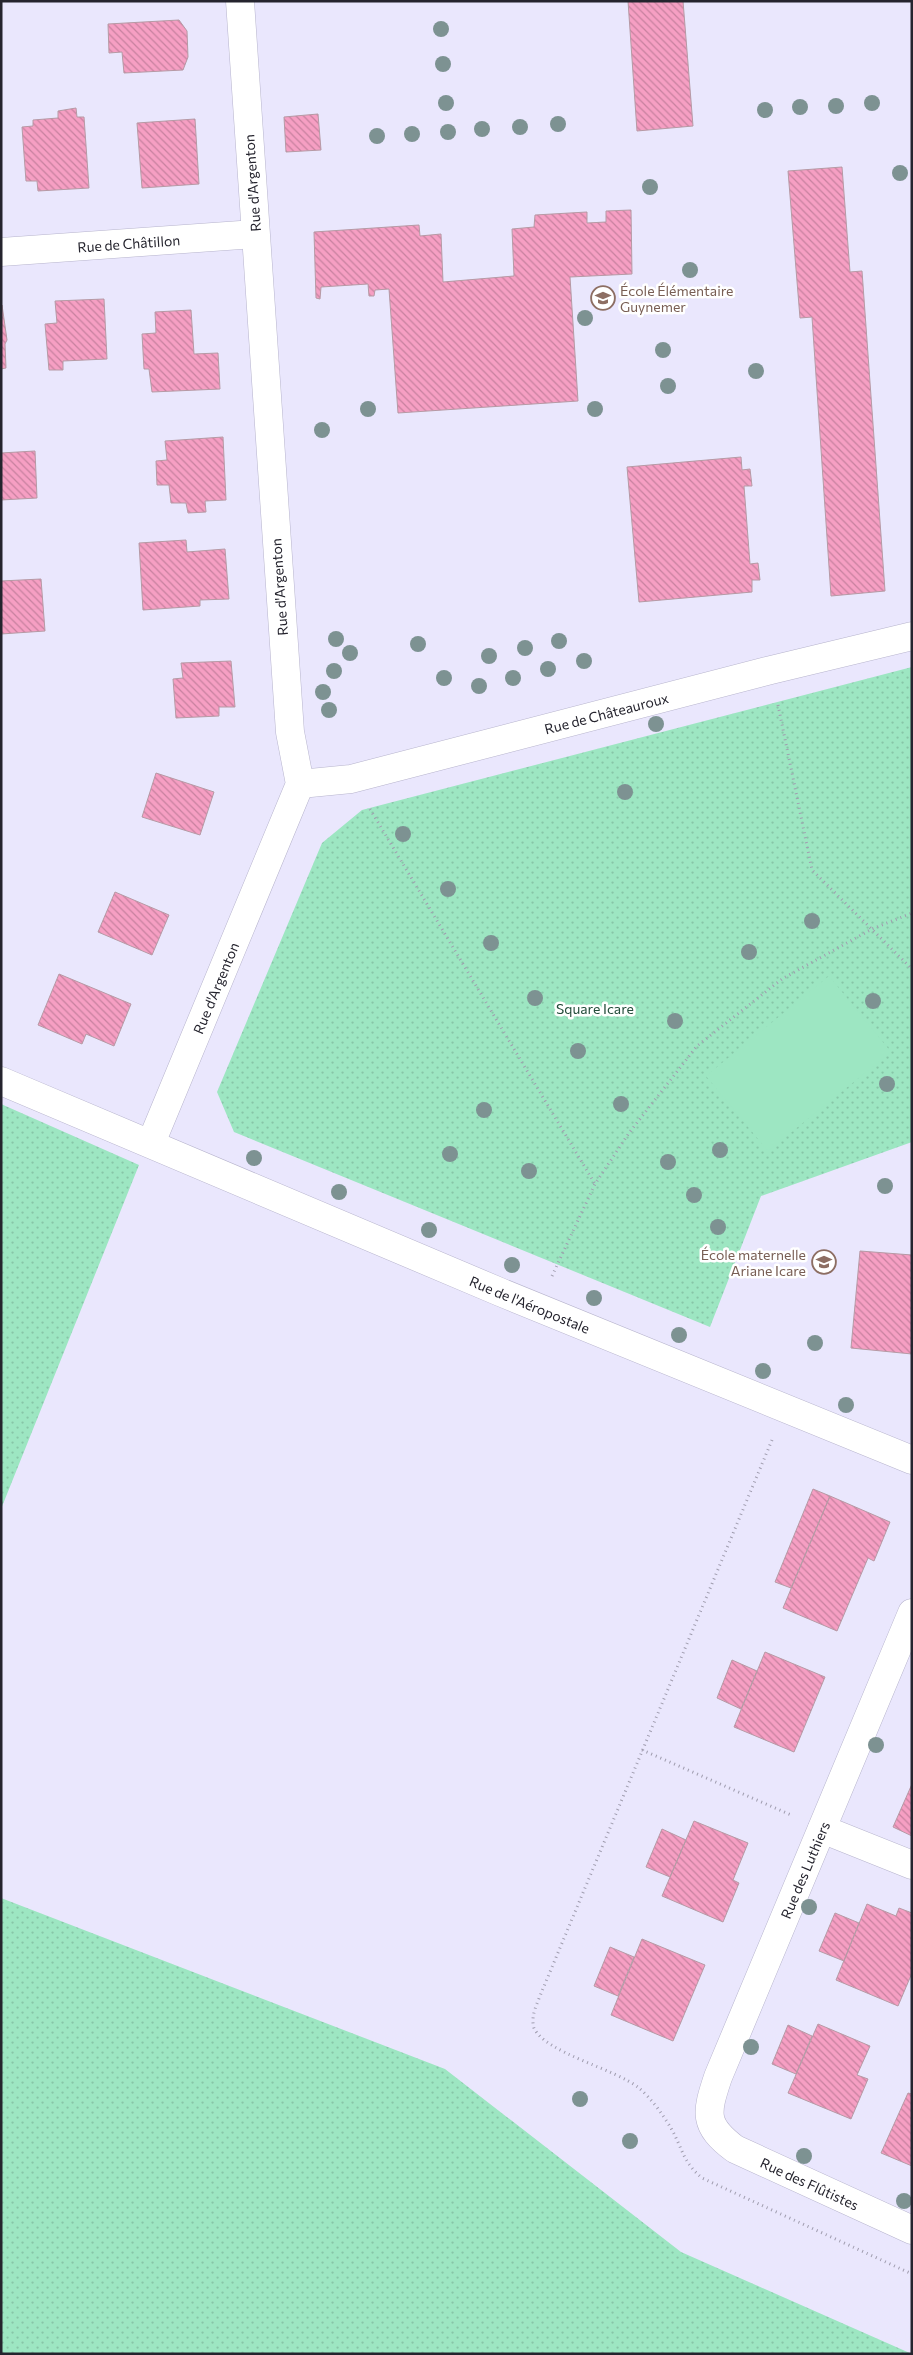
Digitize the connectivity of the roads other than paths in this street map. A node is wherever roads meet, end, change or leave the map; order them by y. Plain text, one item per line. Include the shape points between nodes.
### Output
1 (240, 1) edge
2 (255, 234) junction
3 (1, 252) edge
4 (912, 636) edge
5 (300, 784) junction
6 (1, 1081) edge
7 (151, 1143) junction
8 (912, 1460) edge
9 (912, 1613) edge
10 (822, 1829) junction
11 (912, 1865) edge
12 (713, 2129) joint
13 (912, 2230) edge

1 - 2 street, Rue d'Argenton
2 - 3 street, Rue de Châtillon
2 - 5 street, Rue d'Argenton via 290,732
4 - 5 street, Rue de Châteauroux via 351,779
5 - 7 street, Rue d'Argenton
6 - 7 street, Rue de l'Aéropostale
7 - 8 street, Rue de l'Aéropostale via 539,1308
9 - 10 street, Rue des Luthiers
10 - 11 street
10 - 12 street, Rue des Luthiers via 718,2077 709,2117
12 - 13 street, Rue des Flûtistes via 735,2149 754,2159

